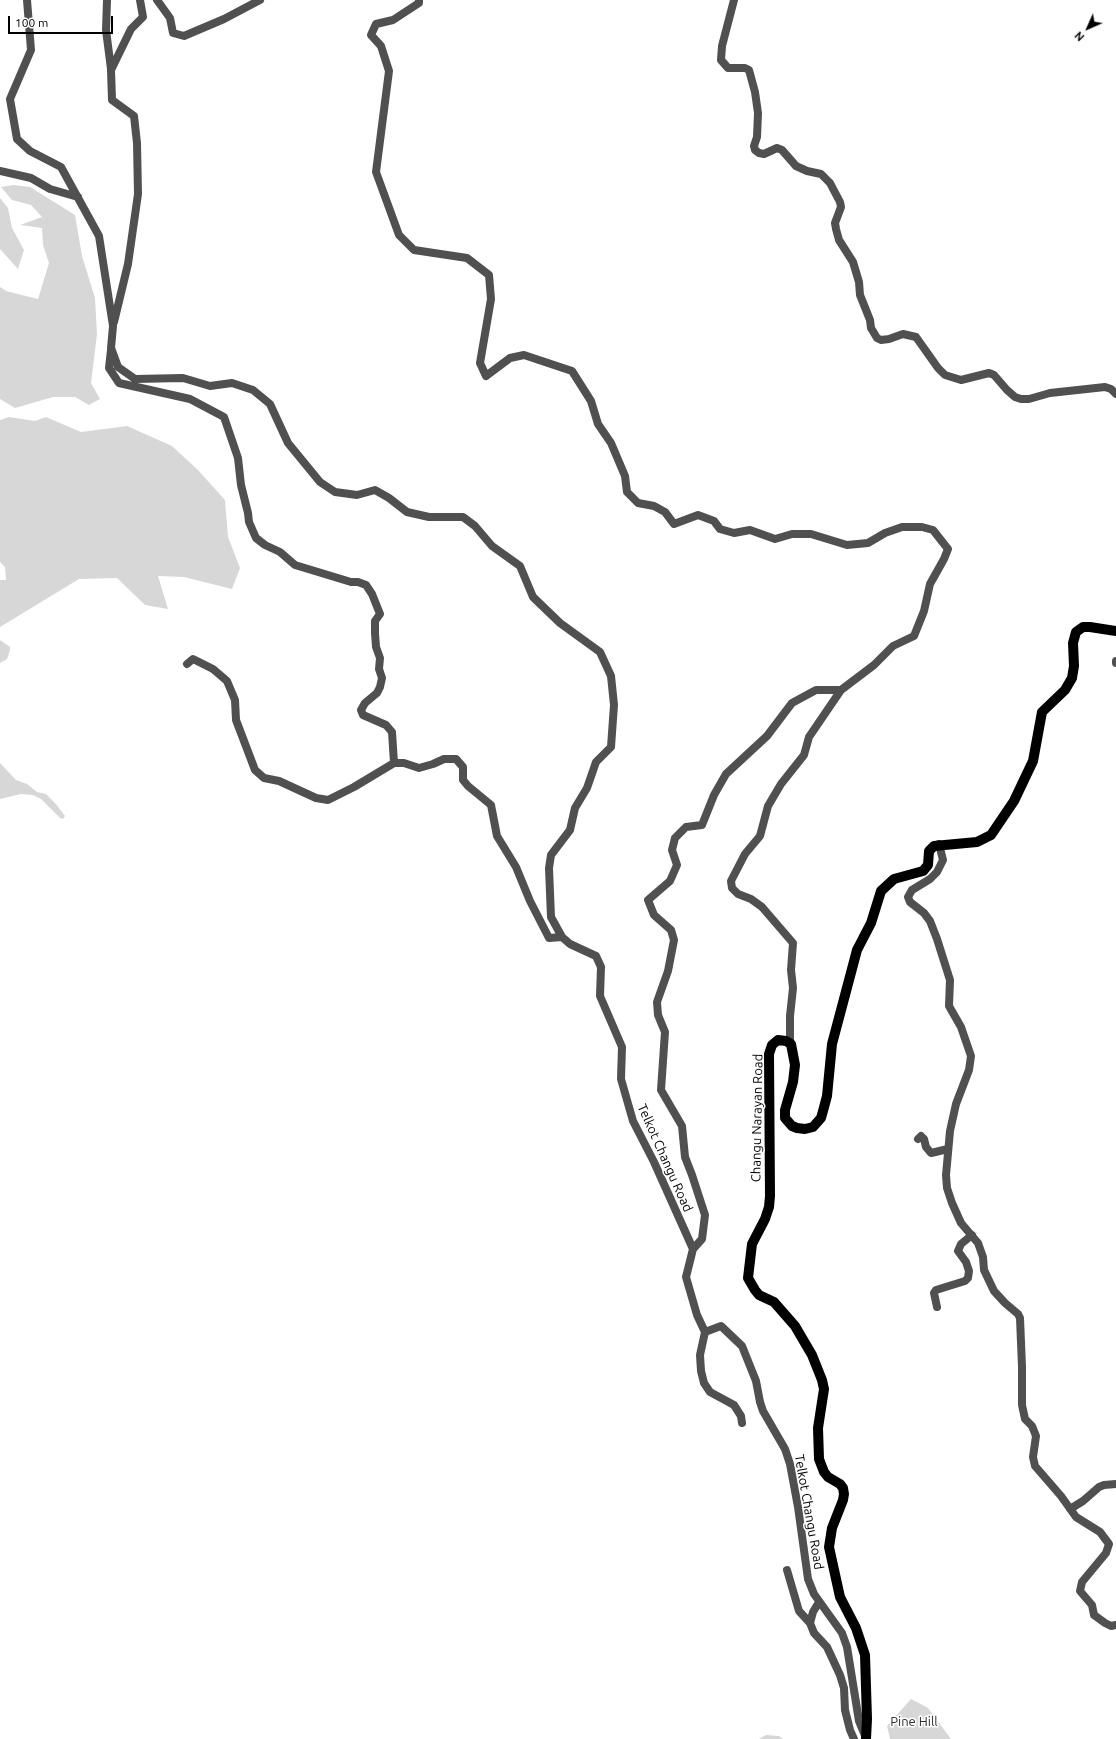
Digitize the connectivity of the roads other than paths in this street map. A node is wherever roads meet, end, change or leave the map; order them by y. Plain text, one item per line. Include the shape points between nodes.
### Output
1 (27, 0) edge
2 (107, 0) edge
3 (140, 0) edge
4 (157, 0) edge
5 (260, 0) edge
6 (419, 0) edge
7 (734, 0) edge
8 (111, 70) junction
9 (0, 171) edge
10 (78, 196) junction
11 (113, 326) junction
12 (112, 348) junction
13 (1116, 394) edge
14 (1116, 631) edge
15 (187, 664) dead end
16 (841, 690) junction
17 (394, 762) junction
18 (939, 844) junction
19 (562, 937) junction
20 (790, 1042) junction
21 (918, 1139) dead end
22 (948, 1149) junction
23 (972, 1235) junction
24 (693, 1249) junction
25 (937, 1307) dead end
26 (705, 1332) junction
27 (742, 1423) dead end
28 (1116, 1484) edge
29 (1070, 1509) junction
30 (787, 1570) dead end
31 (819, 1602) junction
32 (810, 1623) junction
33 (1116, 1625) edge
34 (854, 1739) edge
35 (866, 1739) edge

1 - 10 street, Telkot Changu Road via 31,50 10,99 17,140 30,151 61,167
2 - 8 street via 106,30
3 - 8 street via 144,17 130,29
4 - 5 street via 170,18 173,33 184,36
6 - 16 street via 419,3 393,20 376,24 371,35 381,46 389,71 376,172 399,235 414,250 467,258 489,275 491,299 480,362 486,376 510,358 524,355 572,371 591,401 598,424 611,443 625,476 627,492 638,503 654,506 665,512 674,524 698,515 714,521 720,529 734,533 750,530 775,539 792,534 811,534 847,545 868,543 902,527 922,527 933,530 948,549 930,584 914,636 893,646 874,666
7 - 13 street via 721,60 728,68 749,70 758,113 755,150 764,154 777,148 782,150 796,166 807,172 821,174 830,182 841,207 836,223 839,240 853,262 860,295 876,338 889,339 903,334 916,337 945,375 961,380 989,372 1015,397 1021,399 1105,387
8 - 11 street via 112,100 134,116 138,194 128,264
9 - 10 street via 31,178 50,189
10 - 11 street, Telkot Changu Road via 99,236
11 - 12 street, Telkot Changu Road
12 - 17 street via 108,368 119,383 190,399 224,417 238,458 248,522 256,538 280,552 294,565 366,585 380,614 375,621 375,633 382,678 377,693 361,710 363,715 386,725 392,732
12 - 19 street, Telkot Changu Road via 118,367 135,379 183,378 210,386 232,383 253,390 270,404 288,443 320,482 335,492 357,495 375,490 407,512 429,517 463,517 475,526 492,546 520,566 532,597 560,623 600,652 611,676 614,705 611,747 596,762 587,788 576,808 570,830 551,855 551,917
14 - 18 main road via 1083,627 1076,632 1073,643 1072,678 1065,690 1042,712 1034,761 1014,801 991,835 977,842
15 - 17 street via 193,659 214,669 227,681 235,700 236,720 246,743 250,761 264,778 279,781 316,798 328,800
16 - 20 street via 809,737 804,755 781,784 768,806 760,836 745,854 731,881 732,888 738,894 762,907 793,943
16 - 24 street via 816,690 792,703 766,736 726,774 714,794 702,825 686,827 675,838 672,850 677,865 670,881 648,900 654,915 671,930 674,940 668,971 657,1002 658,1015 665,1032 661,1090 682,1126 685,1157 705,1215 702,1239
17 - 19 street via 418,768 444,759 456,759 463,767 463,780 491,805 497,836 516,868 549,938
18 - 20 main road via 929,851 928,865 923,870 894,879 882,890 871,923 857,950 838,1014 827,1096 821,1118 813,1127 805,1129 792,1126 786,1118 785,1110 793,1082 794,1065 793,1047
18 - 22 street via 943,860 937,872 912,890 908,896 910,902 930,921 950,980 949,1006 961,1027 972,1056 956,1104
19 - 24 street, Telkot Changu Road via 570,944 596,956 601,967 600,996 622,1047 621,1079 632,1121 654,1162
20 - 35 main road, Changu Narayan Road via 778,1040 772,1045 769,1054 769,1208 752,1244 748,1271 750,1284 759,1295 774,1302 795,1326 812,1355 822,1380 824,1389 818,1428 819,1459 824,1472 843,1488 843,1500 832,1528 829,1547 840,1596 856,1628 865,1655
21 - 22 street via 921,1136 924,1138 931,1153
22 - 23 street via 947,1188 961,1223
23 - 25 street via 961,1244 958,1251 966,1262 968,1278 936,1290 934,1293
23 - 29 street via 978,1243 984,1270 994,1291 1020,1318 1022,1405 1025,1419 1032,1426 1036,1436 1033,1457 1035,1466
24 - 26 street via 686,1277
26 - 27 street via 700,1355 704,1384 710,1392 734,1405
26 - 31 street, Telkot Changu Road via 721,1326 746,1353 763,1411 785,1449 790,1464 803,1534 808,1579
28 - 29 street via 1099,1487
29 - 33 street via 1076,1517 1100,1532 1109,1544 1106,1553 1082,1582 1080,1591 1092,1605 1094,1615 1111,1626
30 - 32 street via 799,1611
31 - 32 street via 812,1612
31 - 35 street, Telkot Changu Road via 842,1633 847,1647 859,1722
32 - 34 street via 814,1633 827,1647 840,1675 844,1688 845,1710

